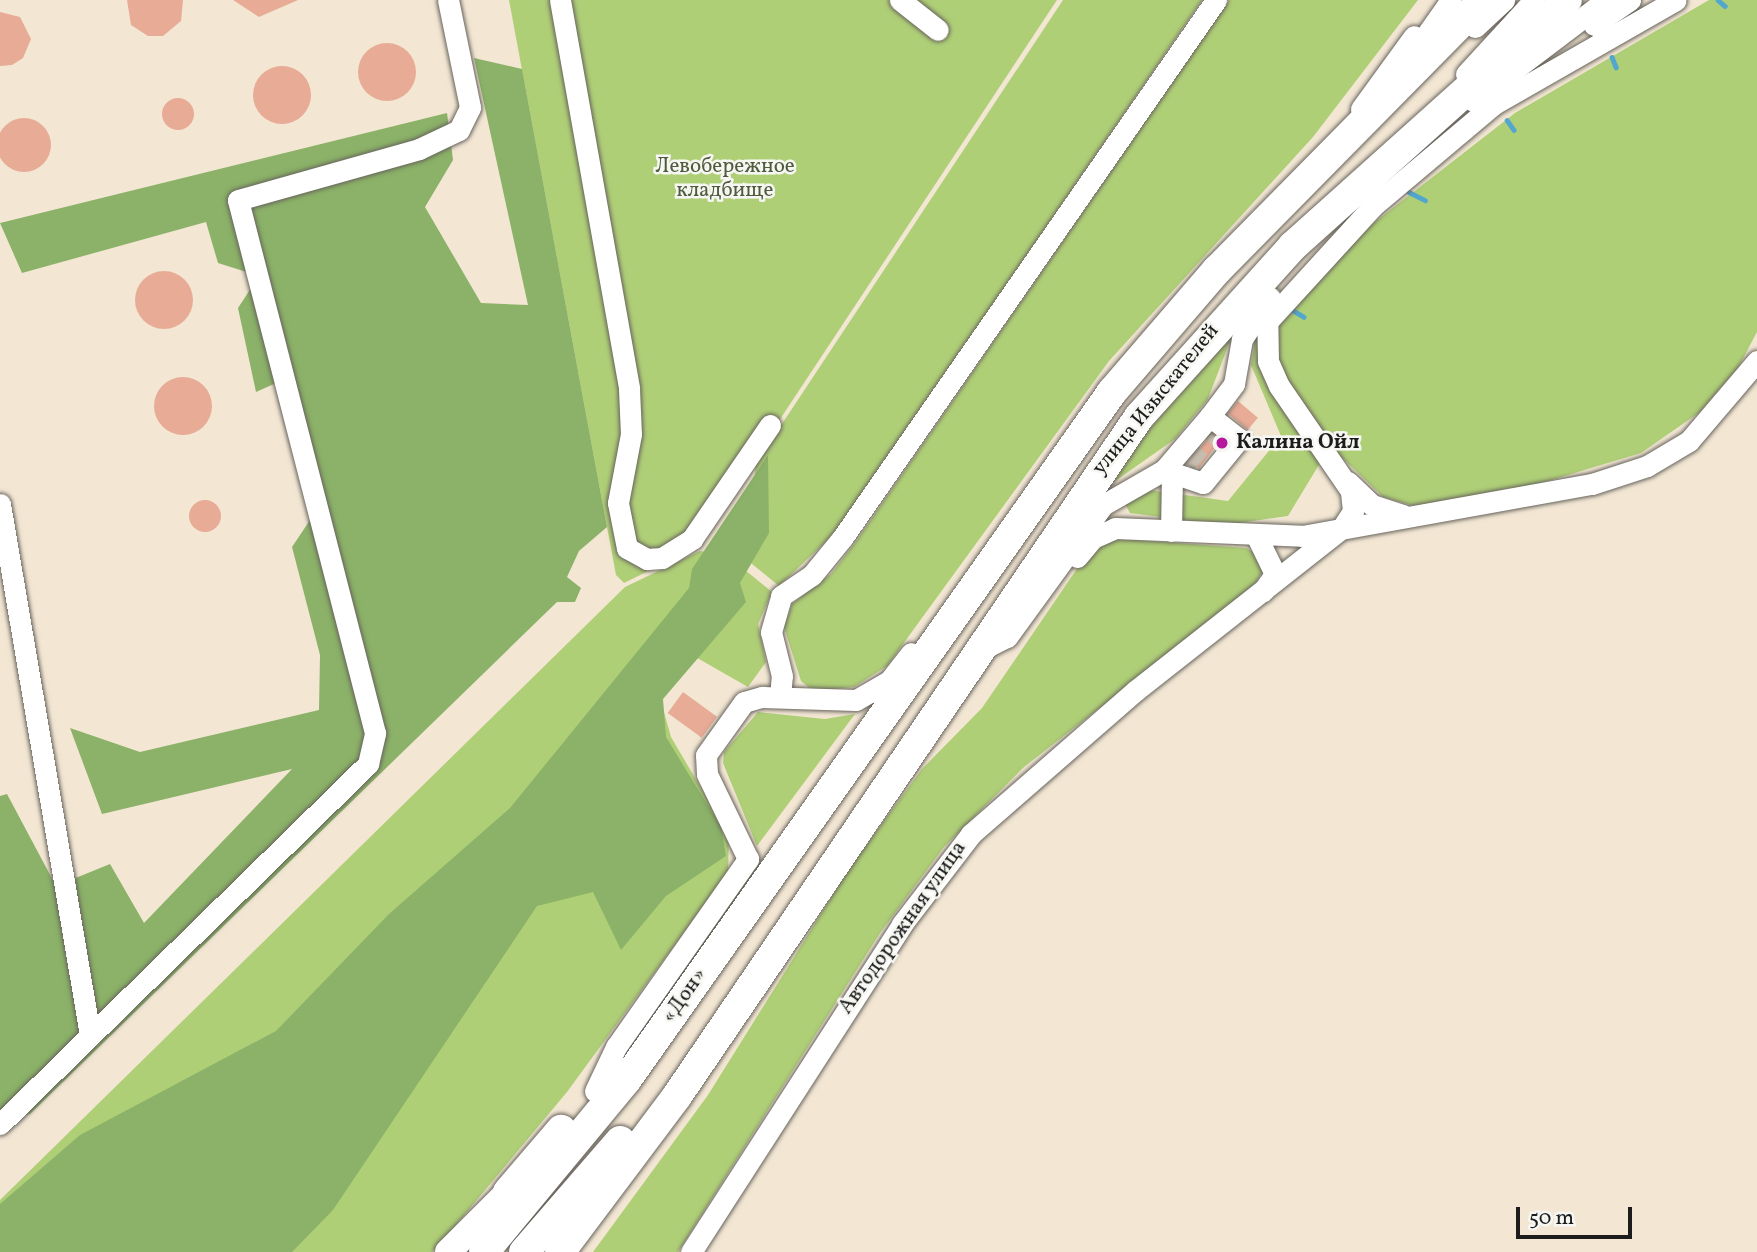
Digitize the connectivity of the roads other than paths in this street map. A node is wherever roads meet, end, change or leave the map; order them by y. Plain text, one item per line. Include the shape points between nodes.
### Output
1 (448, 0) edge
2 (560, 0) edge
3 (900, 0) edge
4 (1216, 0) edge
5 (1439, 0) edge
6 (1451, 0) edge
7 (1464, 0) edge
8 (1471, 0) edge
9 (1483, 0) edge
10 (1497, 0) edge
11 (1504, 0) edge
12 (1630, 0) edge
13 (1636, 0) edge
14 (1656, 0) edge
15 (1676, 0) edge
16 (1576, 4) edge
17 (1448, 29) junction
18 (1473, 29) junction
19 (938, 30) dead end
20 (1403, 82) junction
21 (1474, 95) junction
22 (1336, 145) junction
23 (1757, 361) edge
24 (1210, 416) junction
25 (770, 425) dead end
26 (1181, 471) junction
27 (1339, 472) junction
28 (0, 503) edge
29 (1429, 514) junction
30 (1342, 528) junction
31 (1171, 531) junction
32 (1258, 539) junction
33 (983, 569) junction
34 (1259, 596) junction
35 (1007, 637) junction
36 (975, 653) junction
37 (780, 697) junction
38 (871, 729) junction
39 (827, 871) junction
40 (90, 1035) junction
41 (595, 1091) junction
42 (0, 1124) edge
43 (508, 1192) joint
44 (448, 1252) edge
45 (484, 1252) edge
46 (505, 1252) edge
47 (524, 1252) edge
48 (560, 1252) edge
49 (691, 1252) edge

1 - 40 lane via 470,107 459,130 419,149 238,200 375,733 373,749 360,778
2 - 25 lane via 629,390 631,434 618,503 627,548 647,559 662,558 692,539
3 - 19 lane
4 - 37 lane via 843,537 812,575 782,596 771,632 782,676
5 - 22 lane
6 - 22 lane
7 - 17 lane
8 - 17 lane
9 - 20 highway, улица Изыскателей
10 - 18 lane
11 - 18 lane
12 - 16 lane
13 - 16 lane
14 - 21 lane
15 - 21 lane
16 - 21 highway, улица Изыскателей
16 - 21 lane
17 - 20 lane
18 - 22 lane
20 - 22 highway, улица Изыскателей
21 - 24 lane via 1293,271 1251,322 1234,384
21 - 27 lane via 1267,322 1268,361 1279,386
21 - 36 highway, улица Изыскателей via 1365,177 1184,360 1083,492
22 - 33 highway, улица Изыскателей via 1141,356
23 - 29 lane via 1689,441 1647,467 1538,498
24 - 26 lane
24 - 26 lane via 1239,439 1203,483
26 - 31 lane
26 - 35 lane via 1103,505
27 - 29 lane via 1387,513
27 - 30 lane via 1354,502
28 - 40 lane via 29,652 78,994
29 - 30 lane
30 - 32 lane
30 - 34 lane, Автодорожная улица
31 - 32 lane
31 - 35 lane via 1115,527 1093,538 1022,628
32 - 34 lane via 1275,573
33 - 37 lane via 874,693 838,702
33 - 38 highway, улица Изыскателей
34 - 49 lane, Автодорожная улица via 1135,691 971,834 902,925
35 - 36 lane
36 - 39 highway, улица Изыскателей
37 - 41 lane via 744,702 706,755 707,774 747,859 616,1048
38 - 41 highway via 808,799
38 - 45 highway, «Дон» via 627,1079
38 - 46 highway via 821,823 665,1052
39 - 47 highway via 624,1136
39 - 48 highway via 677,1096
40 - 42 lane
41 - 43 highway
43 - 44 main road

